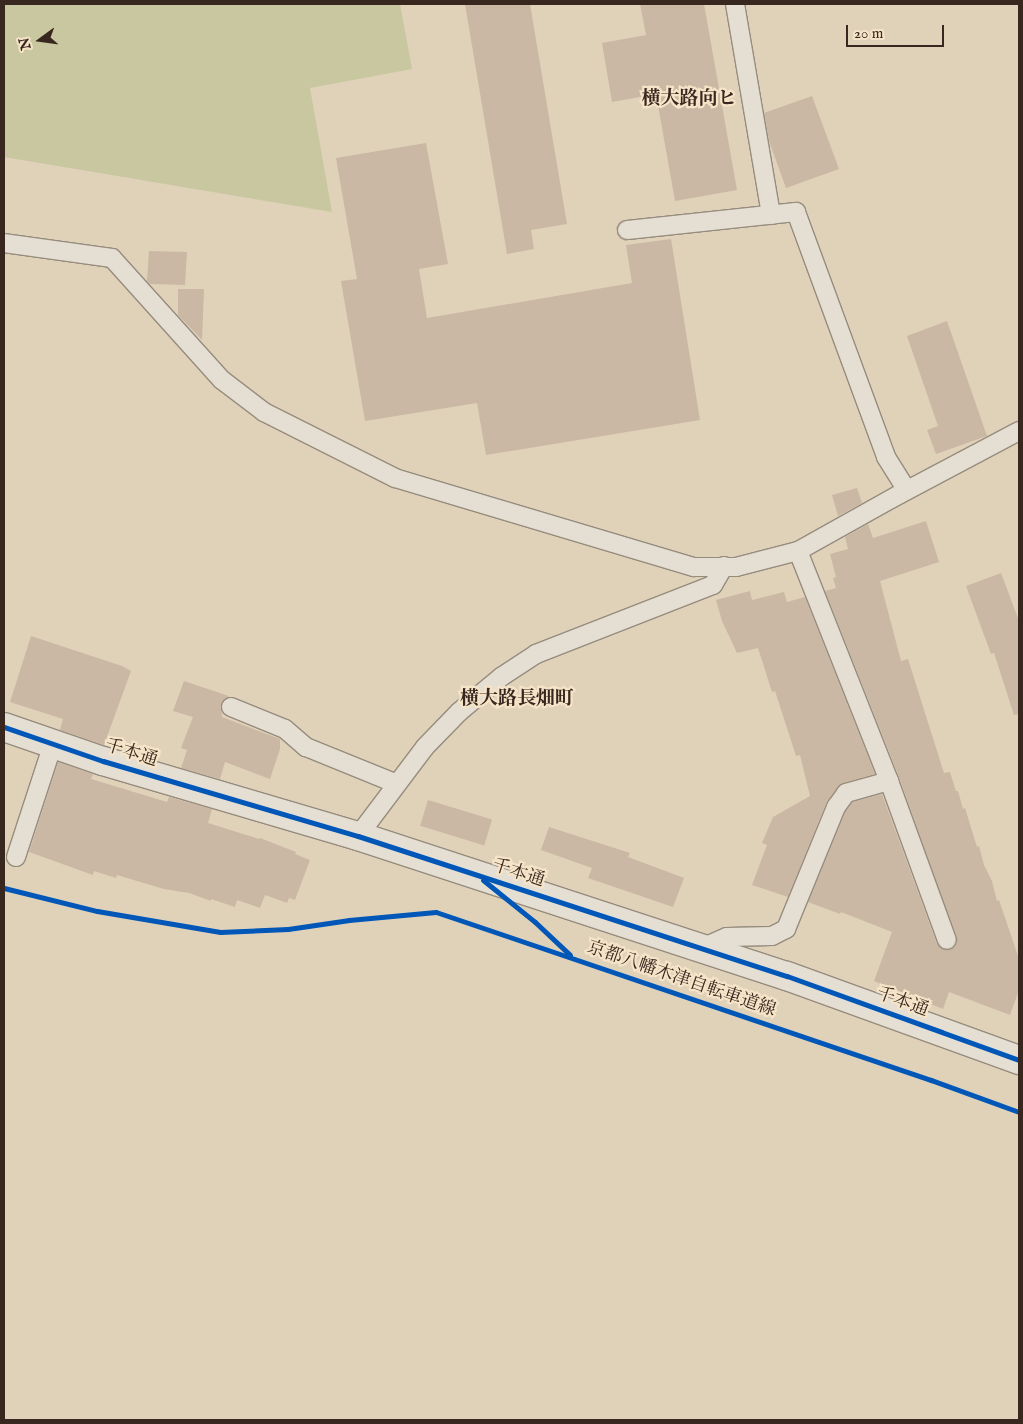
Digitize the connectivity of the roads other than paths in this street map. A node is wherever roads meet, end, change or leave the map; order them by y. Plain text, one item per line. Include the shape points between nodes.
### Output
1 (735, 4) edge
2 (771, 215) junction
3 (628, 230) dead end
4 (4, 243) edge
5 (1019, 431) edge
6 (906, 490) junction
7 (798, 551) junction
8 (724, 566) junction
9 (230, 706) dead end
10 (4, 727) edge
11 (53, 744) junction
12 (888, 781) junction
13 (397, 784) junction
14 (358, 836) junction
15 (16, 857) dead end
16 (947, 940) dead end
17 (702, 948) junction
18 (1019, 1060) edge

1 - 2 lane
2 - 3 lane
2 - 6 lane via 796,212 886,457
4 - 8 lane via 112,258 222,380 257,407 395,478 694,567
5 - 6 lane
6 - 7 lane
7 - 8 lane via 736,567
7 - 12 lane
8 - 13 lane via 713,585 536,654 500,677 425,747
9 - 13 lane via 285,729 306,747
10 - 11 street, 千本通
11 - 14 street, 千本通
11 - 15 lane
12 - 16 lane
12 - 17 lane via 846,793 836,807 786,929 772,936 727,937
13 - 14 lane
14 - 17 street, 千本通
17 - 18 street, 千本通

